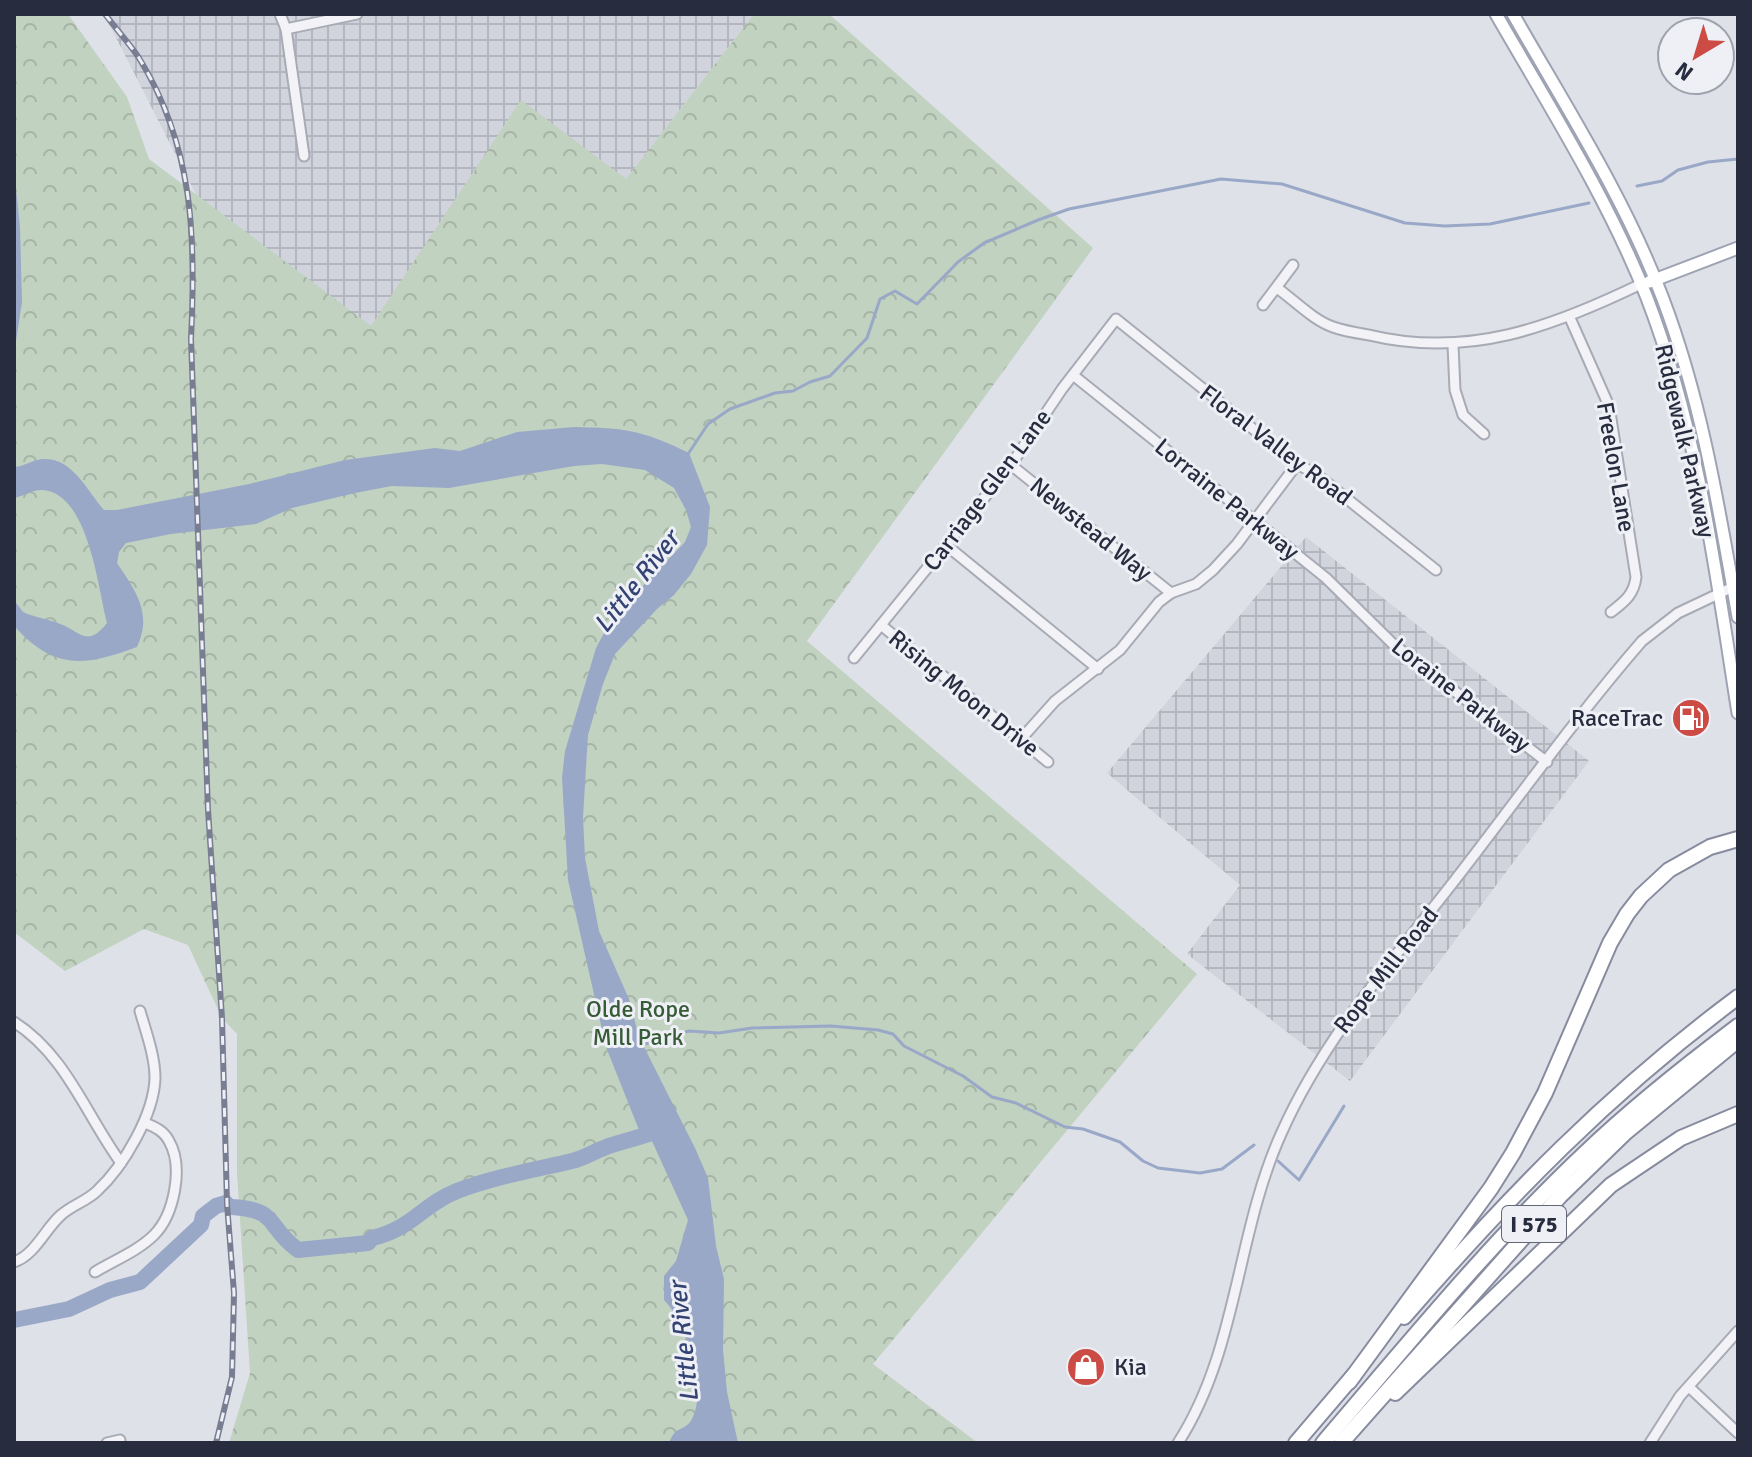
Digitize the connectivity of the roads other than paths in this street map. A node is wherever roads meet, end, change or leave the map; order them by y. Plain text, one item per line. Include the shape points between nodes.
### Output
1 (280, 14) edge
2 (357, 14) edge
3 (1496, 14) edge
4 (1513, 14) edge
5 (286, 29) junction
6 (304, 156) dead end
7 (1738, 248) edge
8 (1293, 265) dead end
9 (1655, 280) junction
10 (1641, 284) junction
11 (1277, 288) junction
12 (1263, 305) dead end
13 (1570, 318) junction
14 (1116, 319) joint
15 (1453, 345) junction
16 (1073, 375) junction
17 (1484, 434) dead end
18 (1297, 464) junction
19 (1011, 465) junction
20 (1253, 522) junction
21 (946, 545) junction
22 (1436, 570) dead end
23 (1733, 587) junction
24 (1171, 593) junction
25 (1718, 593) junction
26 (1611, 612) dead end
27 (1738, 617) edge
28 (881, 625) junction
29 (1376, 627) joint
30 (854, 658) dead end
31 (1098, 669) junction
32 (1738, 713) edge
33 (1021, 739) junction
34 (1048, 762) dead end
35 (1547, 762) junction
36 (1735, 837) edge
37 (1738, 997) edge
38 (140, 1011) dead end
39 (14, 1022) edge
40 (1738, 1026) edge
41 (1738, 1040) edge
42 (1738, 1114) edge
43 (145, 1123) junction
44 (121, 1163) junction
45 (14, 1262) edge
46 (95, 1272) dead end
47 (1738, 1331) edge
48 (1349, 1382) junction
49 (1689, 1387) junction
50 (1352, 1430) junction
51 (1738, 1433) edge
52 (120, 1440) dead end
53 (107, 1443) edge
54 (1178, 1443) edge
55 (1296, 1443) edge
56 (1323, 1443) edge
57 (1341, 1443) edge
58 (1650, 1443) edge

1 - 5 street
2 - 5 street
3 - 10 main road, Ridgewalk Parkway via 1596,191
4 - 9 main road, Ridgewalk Parkway via 1619,201
5 - 6 street
7 - 9 main road
8 - 11 street
9 - 10 main road
9 - 23 main road, Ridgewalk Parkway via 1702,425
10 - 13 street
10 - 25 main road, Ridgewalk Parkway via 1684,416
11 - 12 street
11 - 15 street via 1330,327 1395,342
13 - 15 street
13 - 26 street, Freelon Lane via 1609,406 1636,577 1627,600
14 - 16 street, Carriage Glen Lane
14 - 18 street, Floral Valley Road
15 - 17 street via 1455,390 1463,415
16 - 19 street, Carriage Glen Lane
16 - 20 street, Lorraine Parkway
18 - 20 street
18 - 22 street, Floral Valley Road
19 - 21 street, Carriage Glen Lane
19 - 24 street, Newstead Way
20 - 24 street via 1213,570 1196,584
20 - 29 street, Lorraine Parkway via 1326,578
21 - 28 street, Carriage Glen Lane
21 - 31 street
23 - 25 street, Rope Mill Road
23 - 27 main road, Ridgewalk Parkway
24 - 31 street
25 - 32 main road, Ridgewalk Parkway
25 - 35 street, Rope Mill Road via 1666,620 1642,641
28 - 30 street, Carriage Glen Lane
28 - 33 street, Rising Moon Drive
29 - 35 street, Loraine Parkway
31 - 33 street via 1055,701
33 - 34 street, Rising Moon Drive
35 - 54 street, Rope Mill Road via 1343,1025 1304,1086 1261,1183 1210,1380
36 - 48 highway via 1669,870 1627,914 1513,1153
37 - 48 highway, I 575 via 1653,1063 1533,1174
38 - 43 street via 155,1078
39 - 44 street via 59,1063
40 - 56 highway via 1626,1116 1554,1183
41 - 50 highway, I 575 via 1626,1132 1560,1196
42 - 50 highway via 1671,1143 1611,1185
43 - 44 street
43 - 46 street via 162,1131 171,1143 172,1204 150,1239
44 - 45 street via 97,1192 62,1214 23,1259
47 - 49 street
48 - 55 highway, I 575
49 - 51 street
49 - 58 street
50 - 57 highway, I 575
52 - 53 street

